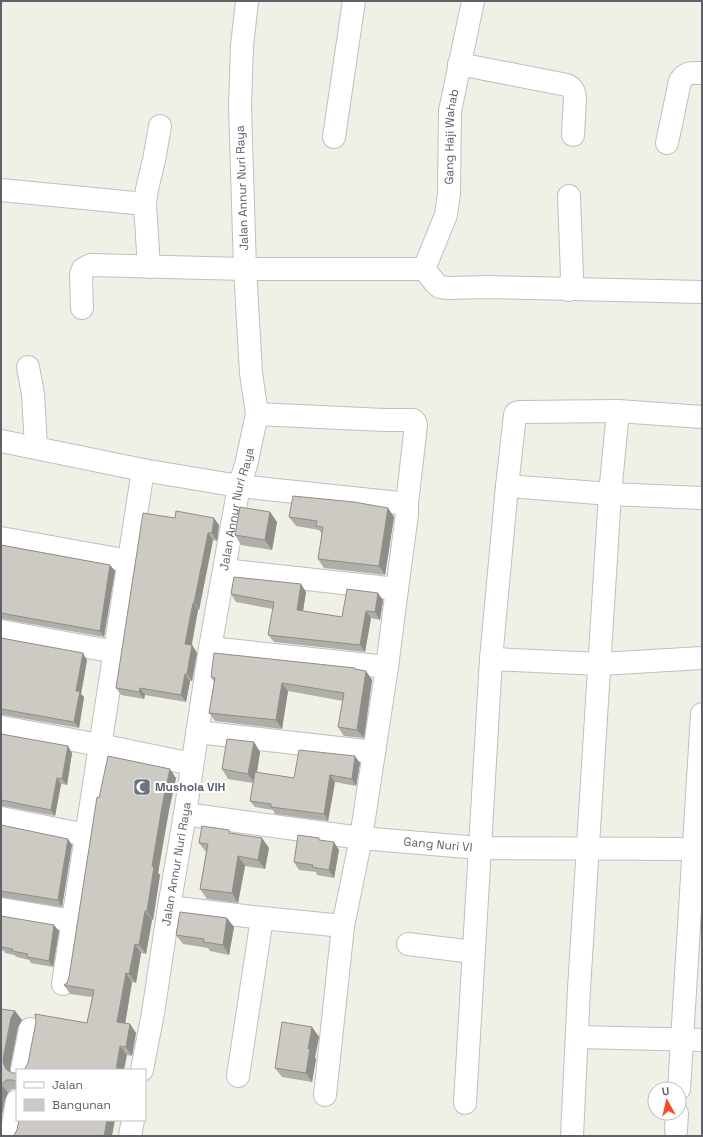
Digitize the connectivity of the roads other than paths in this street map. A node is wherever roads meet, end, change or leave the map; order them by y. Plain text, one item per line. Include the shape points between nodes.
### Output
1 (247, 1) edge
2 (354, 1) edge
3 (473, 1) edge
4 (459, 64) junction
5 (702, 73) edge
6 (160, 126) dead end
7 (573, 135) dead end
8 (334, 138) dead end
9 (667, 143) dead end
10 (1, 190) edge
11 (569, 196) dead end
12 (145, 204) junction
13 (149, 267) junction
14 (245, 269) junction
15 (424, 269) junction
16 (569, 290) junction
17 (702, 292) edge
18 (82, 308) dead end
19 (28, 367) dead end
20 (618, 411) junction
21 (258, 414) junction
22 (702, 416) edge
23 (1, 440) edge
24 (36, 447) junction
25 (143, 470) junction
26 (240, 486) junction
27 (507, 486) junction
28 (610, 494) junction
29 (702, 498) edge
30 (407, 503) junction
31 (1, 538) edge
32 (129, 561) junction
33 (224, 570) junction
34 (397, 589) junction
35 (1, 631) edge
36 (210, 648) junction
37 (115, 652) junction
38 (702, 658) edge
39 (491, 659) junction
40 (600, 664) junction
41 (387, 667) junction
42 (702, 714) edge
43 (1, 727) edge
44 (197, 732) junction
45 (100, 745) junction
46 (374, 752) junction
47 (192, 764) junction
48 (185, 814) junction
49 (1, 818) edge
50 (86, 834) junction
51 (361, 838) junction
52 (479, 848) junction
53 (588, 848) junction
54 (698, 849) edge
55 (169, 907) junction
56 (1, 909) edge
57 (262, 918) junction
58 (73, 921) junction
59 (343, 926) junction
60 (408, 944) dead end
61 (473, 952) junction
62 (63, 984) edge
63 (30, 1029) dead end
64 (577, 1037) junction
65 (692, 1040) edge
66 (22, 1069) edge
67 (142, 1069) edge
68 (238, 1076) dead end
69 (681, 1081) edge
70 (325, 1095) dead end
71 (465, 1103) dead end
72 (16, 1107) edge
73 (133, 1121) edge
74 (11, 1136) edge
75 (130, 1136) edge
76 (572, 1136) edge

1 - 14 street, Jalan Annur Nuri Raya via 240,106
2 - 8 street
3 - 4 street, Gang Haji Wahab
4 - 7 street via 572,88 575,97
4 - 15 street, Gang Haji Wahab via 450,111 449,193 446,215
5 - 9 street via 685,75 680,81
6 - 12 street
10 - 12 street
11 - 16 street via 572,276
12 - 13 street
13 - 14 street
13 - 18 street via 91,265 83,269
14 - 15 street
14 - 21 street, Jalan Annur Nuri Raya via 251,373
15 - 16 street via 440,287
16 - 17 street
19 - 24 street via 33,394
20 - 22 street
20 - 27 street via 516,413
20 - 28 street
21 - 26 street, Jalan Annur Nuri Raya
21 - 30 street via 413,420 416,426
23 - 24 street
24 - 25 street
25 - 26 street
25 - 32 street
26 - 30 street
26 - 33 street, Jalan Annur Nuri Raya
27 - 28 street
27 - 39 street
28 - 29 street
28 - 40 street
30 - 34 street
31 - 32 street
32 - 37 street
33 - 34 street
33 - 36 street, Jalan Annur Nuri Raya
34 - 41 street
35 - 37 street
36 - 41 street
36 - 44 street, Jalan Annur Nuri Raya
37 - 45 street
38 - 40 street
39 - 40 street
39 - 52 street
40 - 53 street
41 - 46 street
42 - 54 street
43 - 45 street
44 - 46 street
44 - 47 street, Jalan Annur Nuri Raya
45 - 47 street
45 - 50 street
46 - 51 street
47 - 48 street, Jalan Annur Nuri Raya
48 - 51 street, Gang Nuri VI
48 - 55 street, Jalan Annur Nuri Raya
49 - 50 street
50 - 58 street
51 - 52 street, Gang Nuri VI
51 - 59 street
52 - 53 street, Gang Nuri VI
52 - 61 street
53 - 54 street, Gang Nuri VI
53 - 64 street
54 - 65 street
55 - 57 street
55 - 67 street, Jalan Annur Nuri Raya
56 - 58 street
57 - 59 street
57 - 68 street
58 - 62 street
59 - 70 street
60 - 61 street
61 - 71 street
63 - 66 street
64 - 65 street
64 - 76 street
65 - 69 street
72 - 74 street
73 - 75 street

